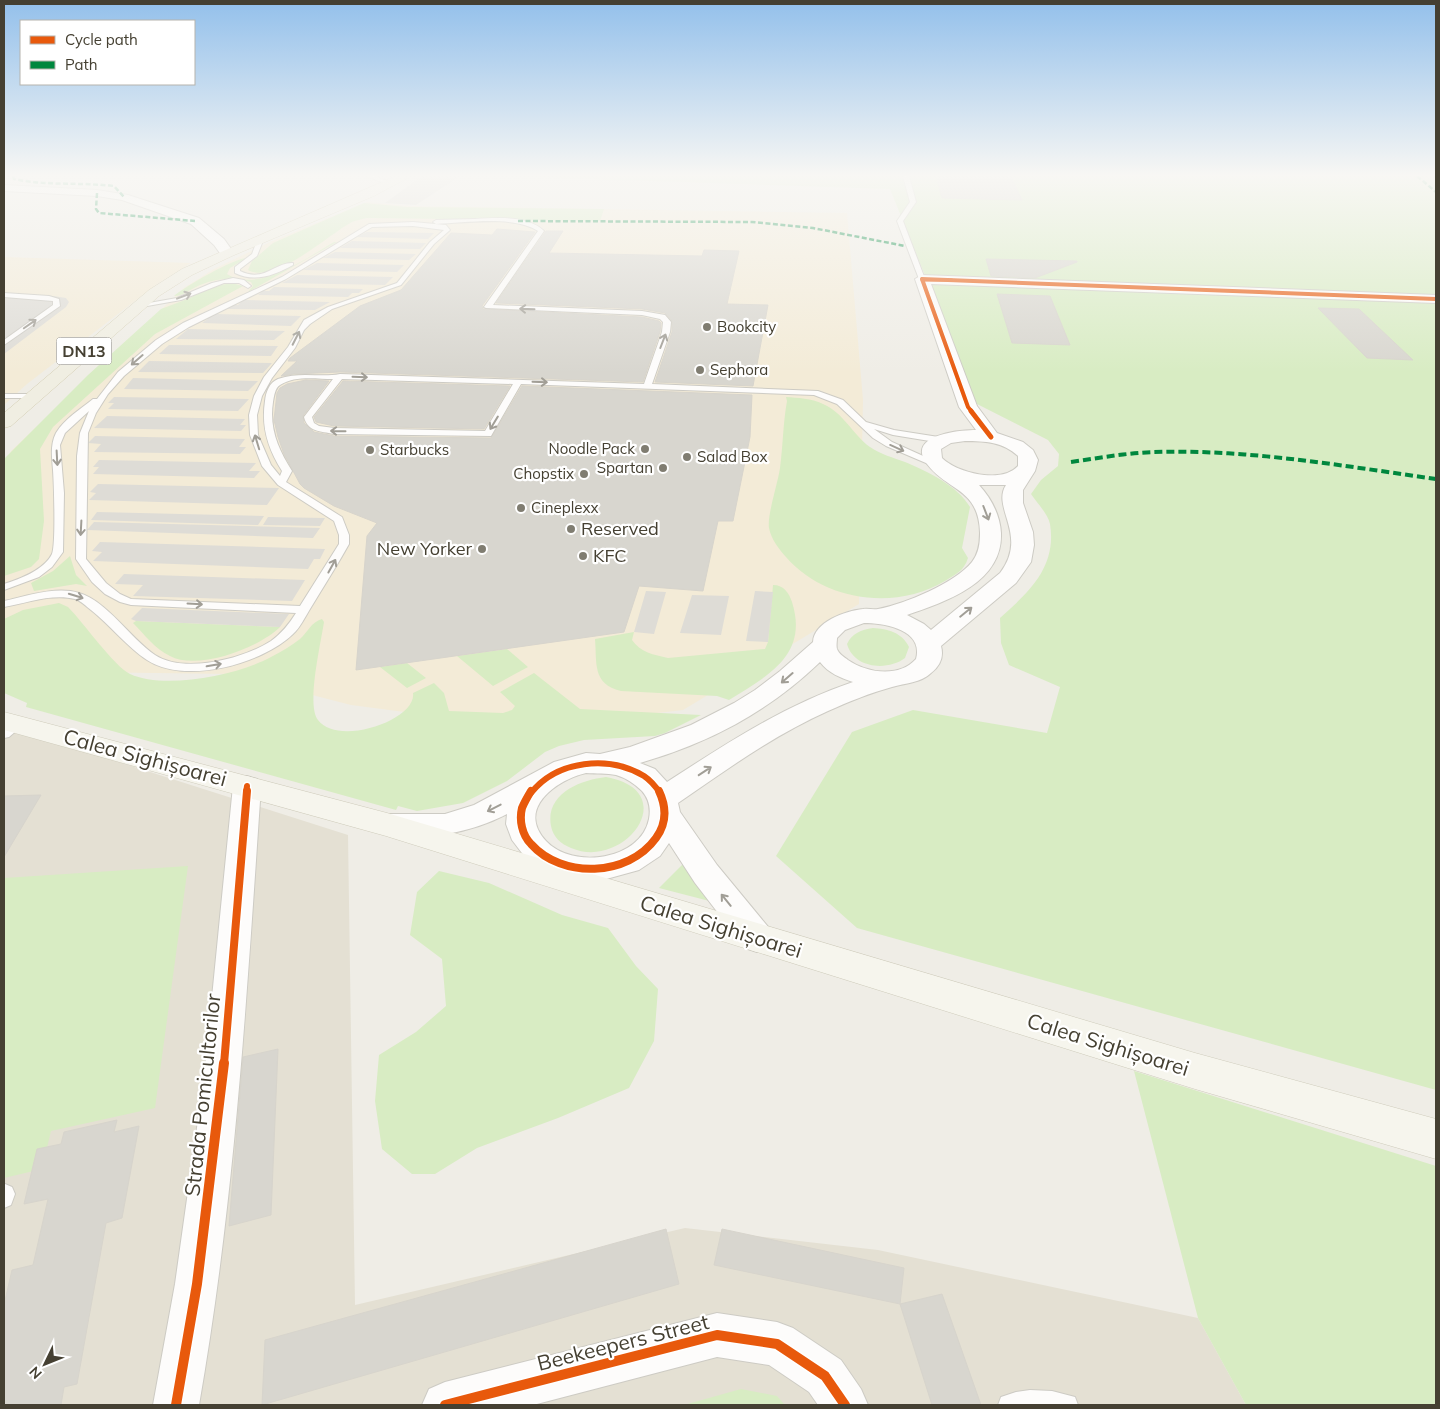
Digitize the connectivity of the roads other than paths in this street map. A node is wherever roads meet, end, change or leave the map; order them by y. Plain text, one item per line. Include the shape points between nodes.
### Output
1 (218, 242) edge
2 (252, 242) edge
3 (260, 242) edge
4 (329, 242) edge
5 (343, 242) edge
6 (435, 242) edge
7 (534, 242) edge
8 (908, 242) edge
9 (227, 253) junction
10 (922, 279) junction
11 (4, 295) edge
12 (1436, 299) edge
13 (136, 306) junction
14 (159, 342) junction
15 (4, 343) edge
16 (340, 376) junction
17 (519, 382) junction
18 (647, 387) junction
19 (105, 393) junction
20 (4, 396) edge
21 (32, 396) junction
22 (968, 407) junction
23 (92, 412) junction
24 (77, 417) junction
25 (4, 422) edge
26 (864, 424) junction
27 (964, 435) junction
28 (991, 437) junction
29 (942, 440) junction
30 (936, 464) junction
31 (1025, 471) junction
32 (956, 475) junction
33 (282, 483) junction
34 (4, 587) edge
35 (4, 604) edge
36 (304, 610) junction
37 (880, 616) junction
38 (930, 644) junction
39 (824, 645) junction
40 (885, 681) junction
41 (8, 726) edge
42 (605, 763) junction
43 (247, 786) junction
44 (537, 786) junction
45 (665, 806) junction
46 (387, 825) junction
47 (554, 870) junction
48 (757, 938) junction
49 (1436, 1139) edge
50 (176, 1405) edge
51 (445, 1405) edge
52 (845, 1405) edge
53 (1009, 1405) edge
54 (1067, 1405) edge

1 - 9 street
2 - 9 main road, DN13
4 -> 3 lane via 275,272 257,276 240,274 236,270 255,255
5 -> 14 lane via 284,278 212,312
33 -> 6 lane via 262,458 254,435 253,415 268,377 307,322 330,308 399,284
18 -> 7 lane via 666,332 667,322 662,317 642,313 488,307
8 - 10 lane
9 - 13 main road, DN13 via 187,272
10 - 12 street
10 - 22 street
15 -> 11 lane via 56,306 57,300
13 -> 14 lane via 181,298 217,282 235,281 248,285 243,291 165,331
13 - 21 main road, DN13
14 -> 19 lane via 121,374
16 -> 17 lane
17 -> 16 lane via 488,434 316,428 308,417
16 - 33 lane via 304,376 277,384 271,391 268,433 276,455 287,471
17 -> 18 lane
18 - 26 lane via 815,393 850,410
19 - 23 lane
19 - 24 lane
20 - 21 lane
21 - 25 main road, DN13
22 - 27 street
22 - 28 street
23 - 24 lane
23 -> 36 lane via 84,433 86,479 82,559 116,597 131,602
24 -> 34 lane via 62,432 56,445 59,494 58,552 55,559 23,580
26 - 29 lane
26 -> 30 lane via 889,444
27 - 28 street
27 - 29 street
28 - 31 street via 1004,440 1024,452 1029,459
29 - 30 street via 931,451
30 - 32 street
31 - 32 street via 995,481
38 -> 31 street via 1008,578 1020,562 1023,539 1013,503 1013,490
32 -> 37 street via 971,488 986,512 992,536 984,562 951,589
36 -> 33 lane via 344,544 344,534 338,518
35 -> 36 lane via 54,594 75,594 107,617 150,657 163,664 187,668 223,664 258,653 290,631
37 - 38 street via 911,625
37 - 39 street via 862,616 834,625 826,634
38 - 40 street via 926,665 902,679
39 - 40 street via 827,656 843,670 867,679
39 -> 42 street via 784,681 730,717 687,739
45 -> 40 street via 758,737 807,710
41 - 43 main road, Calea Sighișoarei via 74,738
42 - 44 street via 586,763 568,768
42 - 45 street via 642,773 656,784
43 - 46 main road, Calea Sighișoarei
43 - 50 street, Strada Pomicultorilor via 223,1078 197,1284
44 -> 46 street via 484,813 445,825
44 - 47 street via 526,799 521,829 528,844
45 - 47 street via 662,829 653,843 638,855 599,869
48 -> 45 street via 706,874
46 - 47 main road, Calea Sighișoarei
47 - 48 main road, Calea Sighișoarei
48 - 49 main road, Calea Sighișoarei via 1195,1071
51 - 52 street, Beekeepers Street via 717,1335 777,1344 825,1376
53 - 54 lane via 1044,1401

